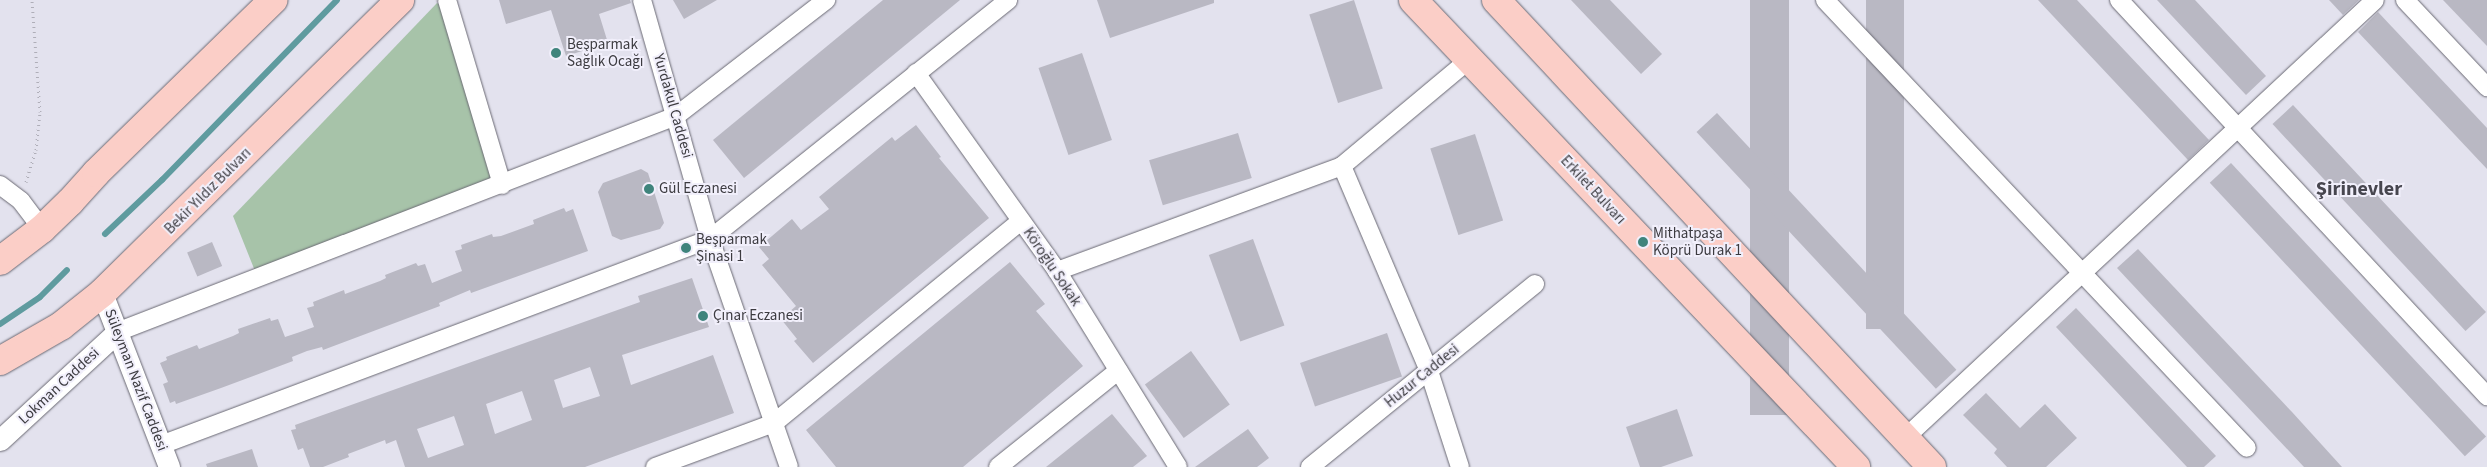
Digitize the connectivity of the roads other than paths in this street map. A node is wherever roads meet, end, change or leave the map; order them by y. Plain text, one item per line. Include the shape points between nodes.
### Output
1 (400, 0) edge
2 (447, 0) edge
3 (642, 0) edge
4 (826, 0) edge
5 (1008, 0) edge
6 (1413, 0) edge
7 (1496, 0) edge
8 (1826, 0) edge
9 (2119, 0) edge
10 (2376, 0) edge
11 (2405, 0) edge
12 (264, 4) edge
13 (1470, 60) junction
14 (916, 73) junction
15 (2487, 87) edge
16 (676, 116) junction
17 (2238, 128) junction
18 (1342, 166) junction
19 (0, 185) edge
20 (502, 185) junction
21 (1021, 221) junction
22 (42, 229) junction
23 (710, 239) junction
24 (0, 261) edge
25 (1057, 272) junction
26 (2082, 273) junction
27 (1535, 284) dead end
28 (102, 293) junction
29 (117, 332) junction
30 (0, 361) edge
31 (1118, 371) junction
32 (1428, 371) junction
33 (2487, 396) edge
34 (774, 423) junction
35 (1904, 438) junction
36 (0, 440) edge
37 (161, 445) junction
38 (2247, 448) dead end
39 (169, 467) edge
40 (656, 467) edge
41 (789, 467) edge
42 (998, 467) edge
43 (1178, 467) edge
44 (1310, 467) edge
45 (1460, 467) edge
46 (1856, 467) edge
47 (1932, 467) edge

1 - 28 main road, Bekir Yıldız Bulvarı
2 - 20 street
3 - 16 street, Yurdakul Caddesi
4 - 16 street
5 - 14 street
6 - 13 main road, Erkilet Bulvarı
7 - 35 main road
8 - 26 street
9 - 17 street
10 - 17 street
11 - 15 street
12 - 22 main road
13 - 18 street
13 - 46 main road, Erkilet Bulvarı
14 - 21 street, Köroğlu Sokak
14 - 23 street
16 - 20 street
16 - 23 street, Yurdakul Caddesi
17 - 26 street
17 - 33 street
18 - 25 street
18 - 32 street
19 - 22 street via 17,198
20 - 29 street
21 - 25 street, Köroğlu Sokak
21 - 34 street
22 - 24 main road
23 - 34 street, Yurdakul Caddesi
23 - 37 street
25 - 31 street, Köroğlu Sokak
26 - 35 street
26 - 38 street
27 - 32 street, Huzur Caddesi
28 - 29 street, Süleyman Nazif Caddesi
28 - 30 main road, Bekir Yıldız Bulvarı via 61,326
29 - 36 street, Lokman Caddesi
29 - 37 street, Süleyman Nazif Caddesi
31 - 42 street
31 - 43 street, Köroğlu Sokak
32 - 44 street, Huzur Caddesi
32 - 45 street
34 - 40 street
34 - 41 street, Yurdakul Caddesi
35 - 47 main road
37 - 39 street, Süleyman Nazif Caddesi

